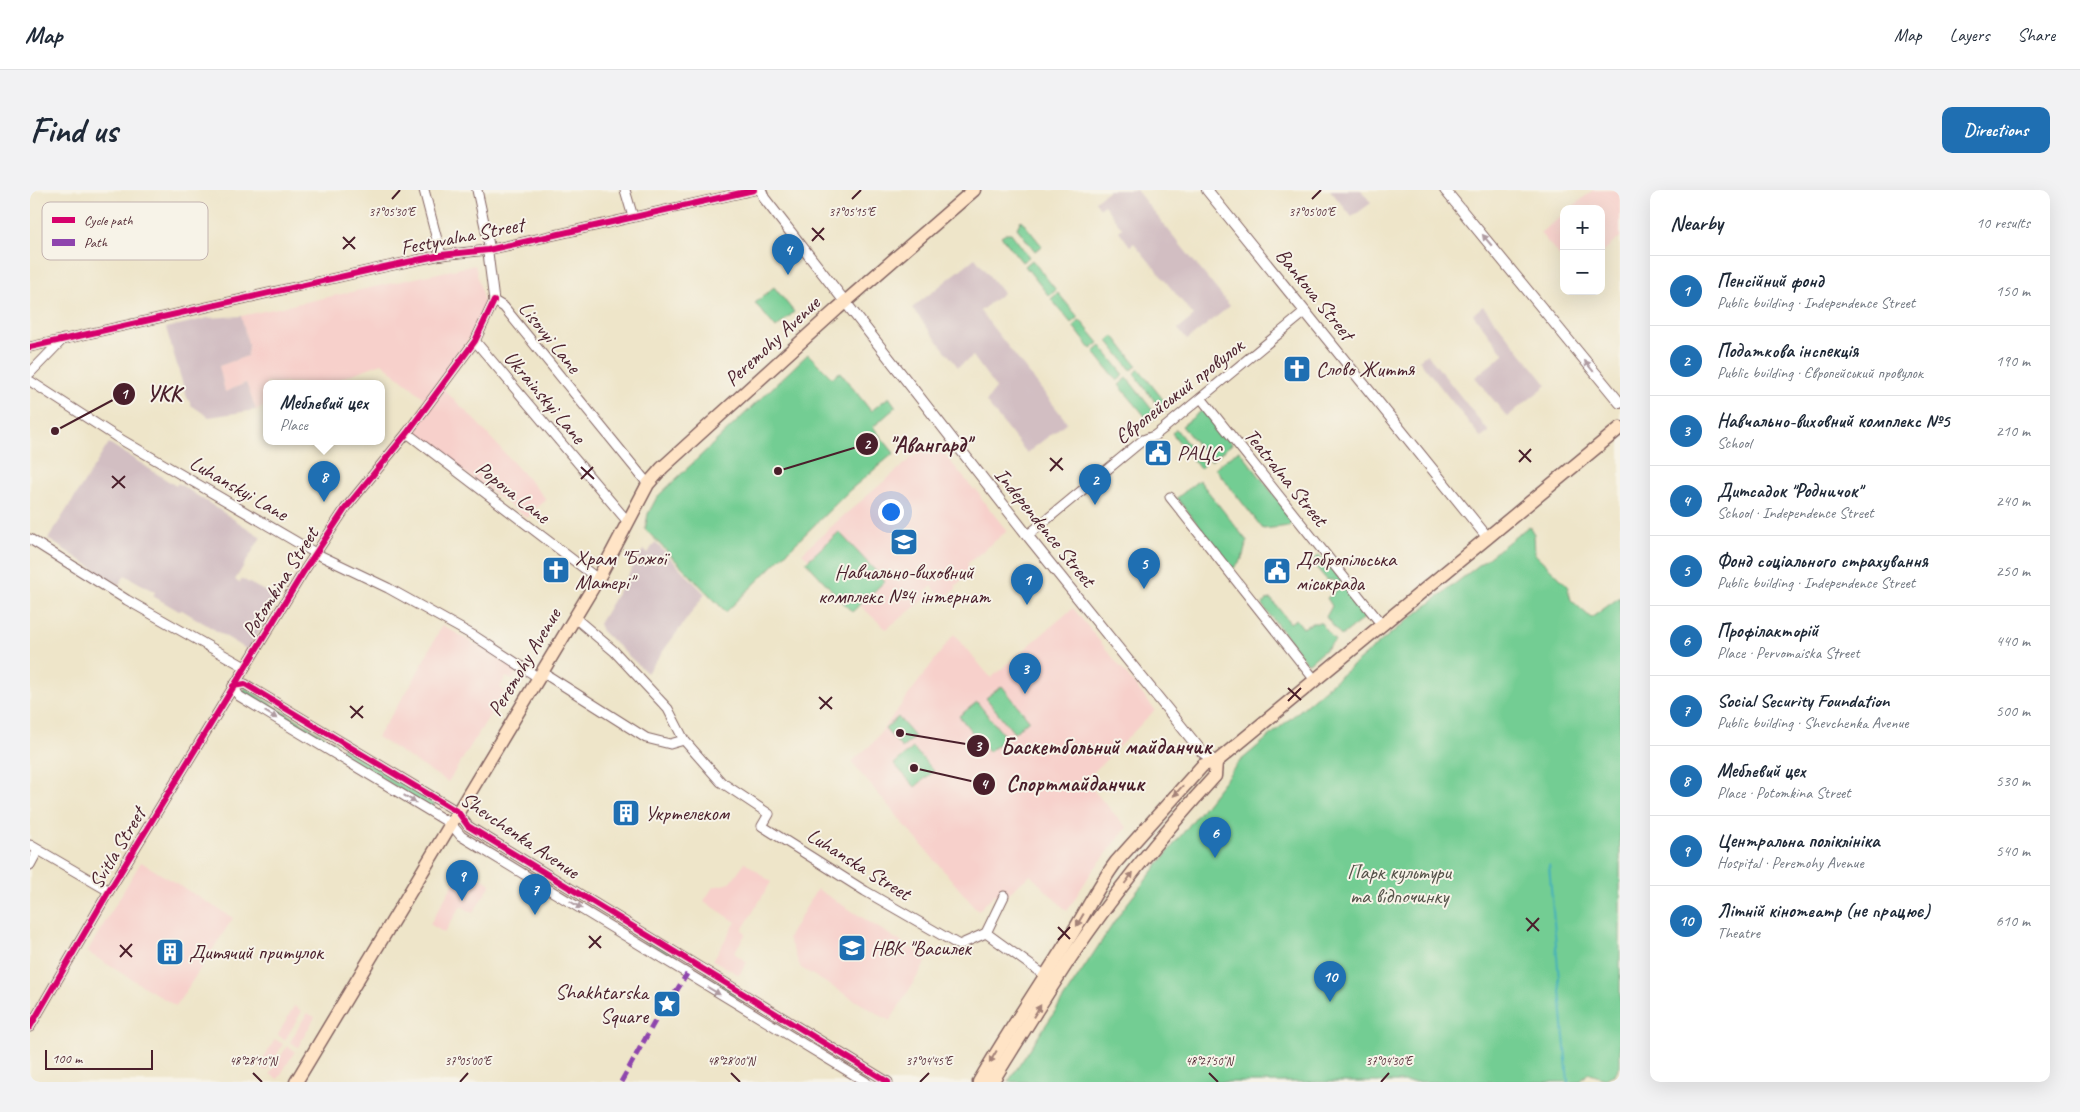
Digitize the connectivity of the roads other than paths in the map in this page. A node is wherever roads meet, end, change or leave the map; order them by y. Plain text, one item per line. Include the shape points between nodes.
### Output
1 (424, 190) edge
2 (477, 190) edge
3 (625, 190) edge
4 (754, 190) edge
5 (761, 190) edge
6 (974, 190) edge
7 (1207, 190) edge
8 (1446, 190) edge
9 (633, 217) junction
10 (488, 250) junction
11 (441, 255) junction
12 (494, 301) junction
13 (844, 302) junction
14 (1305, 312) junction
15 (63, 339) junction
16 (475, 341) junction
17 (30, 347) edge
18 (30, 373) edge
19 (30, 381) edge
20 (1201, 398) junction
21 (1620, 404) edge
22 (1620, 428) edge
23 (407, 433) junction
24 (648, 484) junction
25 (1170, 497) dead end
26 (628, 522) junction
27 (1028, 535) junction
28 (1488, 538) junction
29 (30, 539) edge
30 (317, 554) junction
31 (598, 579) junction
32 (574, 618) junction
33 (1382, 625) junction
34 (245, 667) junction
35 (541, 675) junction
36 (1315, 680) junction
37 (233, 686) junction
38 (684, 740) junction
39 (1216, 762) junction
40 (458, 812) junction
41 (451, 824) junction
42 (30, 845) edge
43 (38, 850) junction
44 (30, 865) edge
45 (109, 891) junction
46 (1004, 896) dead end
47 (986, 933) junction
48 (1044, 975) junction
49 (30, 1027) edge
50 (296, 1082) edge
51 (866, 1082) edge
52 (888, 1082) edge
53 (979, 1082) edge
54 (992, 1082) edge

1 - 11 street
2 - 10 street, Lisovyi Lane via 490,245
3 - 9 street
4 - 9 street, Festyvalna Street
5 - 13 street, Independence Street
6 - 13 main road, Peremohy Avenue
7 - 14 street, Bankova Street
21 -> 8 street
9 - 10 street, Festyvalna Street
10 - 11 street, Festyvalna Street
10 - 12 street, Lisovyi Lane
11 - 15 street, Festyvalna Street
12 - 16 street, Potomkina Street
12 - 24 street, Lisovyi Lane via 504,307
13 - 24 main road, Peremohy Avenue
13 - 27 street, Independence Street
14 - 20 street, Європейський провулок
14 - 28 street, Bankova Street
15 - 17 street, Festyvalna Street
15 - 18 street
16 - 23 street, Potomkina Street
16 - 26 street, Ukrainskyi Lane
19 - 30 street, Luhanskyi Lane via 114,436
20 - 27 street, Європейський провулок via 1154,436 1143,440
20 - 33 street, Teatralna Street
22 - 28 main road
23 - 30 street, Potomkina Street via 345,509
23 - 31 street, Popova Lane
24 - 26 main road, Peremohy Avenue
25 - 36 street
26 - 31 main road, Peremohy Avenue
27 - 39 street, Independence Street via 1202,752
28 - 33 main road
29 - 34 street
30 - 34 street, Potomkina Street
30 - 35 street, Luhanskyi Lane via 388,588
31 - 32 main road, Peremohy Avenue
32 - 35 main road, Peremohy Avenue
32 - 38 street, Luhanska Street via 614,651 668,709
33 - 36 main road
34 - 37 street, Potomkina Street
35 - 38 street via 646,738 670,744
35 - 40 main road, Peremohy Avenue
36 - 39 main road
37 - 40 street, Shevchenka Avenue via 245,684
37 -> 41 street, Shevchenka Avenue via 239,696
37 - 45 street, Svitla Street
38 - 47 street, Luhanska Street via 721,782 768,814 762,826 959,945
39 -> 48 main road via 1203,765 1116,862
54 -> 39 main road via 1071,957 1117,893 1215,776
40 - 41 main road, Peremohy Avenue
40 - 52 street, Shevchenka Avenue via 468,826
41 - 50 main road, Peremohy Avenue
41 -> 51 street, Shevchenka Avenue via 461,836
42 - 43 street
43 - 44 street
43 - 45 street
45 - 49 street, Svitla Street
46 - 47 street
47 - 48 street
48 -> 53 main road

